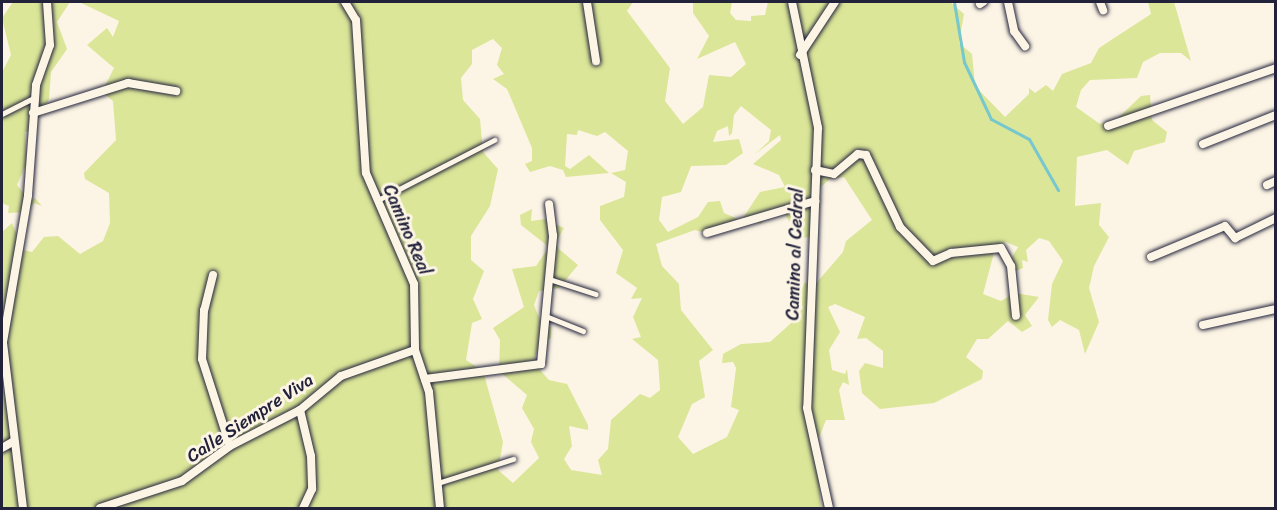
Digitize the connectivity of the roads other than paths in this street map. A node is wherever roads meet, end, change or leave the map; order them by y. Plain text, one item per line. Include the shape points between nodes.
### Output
1 (47, 2) edge
2 (345, 2) edge
3 (587, 2) edge
4 (792, 2) edge
5 (835, 2) edge
6 (1008, 2) edge
7 (1025, 46) dead end
8 (800, 55) junction
9 (596, 61) dead end
10 (1275, 68) edge
11 (176, 91) dead end
12 (34, 98) junction
13 (33, 113) junction
14 (2, 114) edge
15 (1275, 115) edge
16 (1108, 126) dead end
17 (494, 140) dead end
18 (1203, 144) dead end
19 (815, 170) junction
20 (815, 201) junction
21 (376, 202) junction
22 (549, 204) dead end
23 (1275, 218) edge
24 (707, 233) dead end
25 (1150, 257) dead end
26 (213, 275) dead end
27 (549, 279) junction
28 (597, 294) dead end
29 (1275, 309) edge
30 (546, 316) junction
31 (1017, 316) dead end
32 (1203, 325) dead end
33 (583, 331) dead end
34 (415, 350) junction
35 (425, 379) junction
36 (300, 410) junction
37 (14, 441) junction
38 (230, 446) junction
39 (2, 448) edge
40 (513, 459) dead end
41 (436, 484) junction
42 (22, 508) edge
43 (100, 508) edge
44 (303, 508) edge
45 (440, 508) edge
46 (828, 508) edge

1 - 12 street via 50,45
2 - 21 street, Camino Real via 356,20 360,139
3 - 9 street
4 - 8 street, Camino al Cedral
5 - 8 street
6 - 7 street via 1014,32
8 - 19 street, Camino al Cedral via 818,128
10 - 16 street
11 - 13 street via 128,83
12 - 13 street
12 - 14 lane
13 - 37 street via 28,195 5,308 3,342
15 - 18 street
17 - 21 lane
19 - 20 street, Camino al Cedral
19 - 31 street via 834,174 858,154 866,155 900,227 933,261 951,253 1001,248 1011,266
20 - 24 street
20 - 46 street, Camino al Cedral via 807,408
21 - 34 street, Camino Real via 414,285
22 - 27 street
23 - 25 street via 1235,238 1225,226
26 - 38 street via 204,310 202,359
27 - 28 lane
27 - 30 street
29 - 32 street
30 - 33 lane
30 - 35 street via 538,369
34 - 35 street, Camino Real
34 - 36 street, Calle Siempre Viva via 341,376
35 - 41 street, Camino Real
36 - 38 street, Calle Siempre Viva
36 - 44 street via 312,467 312,489
37 - 39 street
37 - 42 street
38 - 43 street, Calle Siempre Viva via 182,481
40 - 41 lane
41 - 45 street, Camino Real

